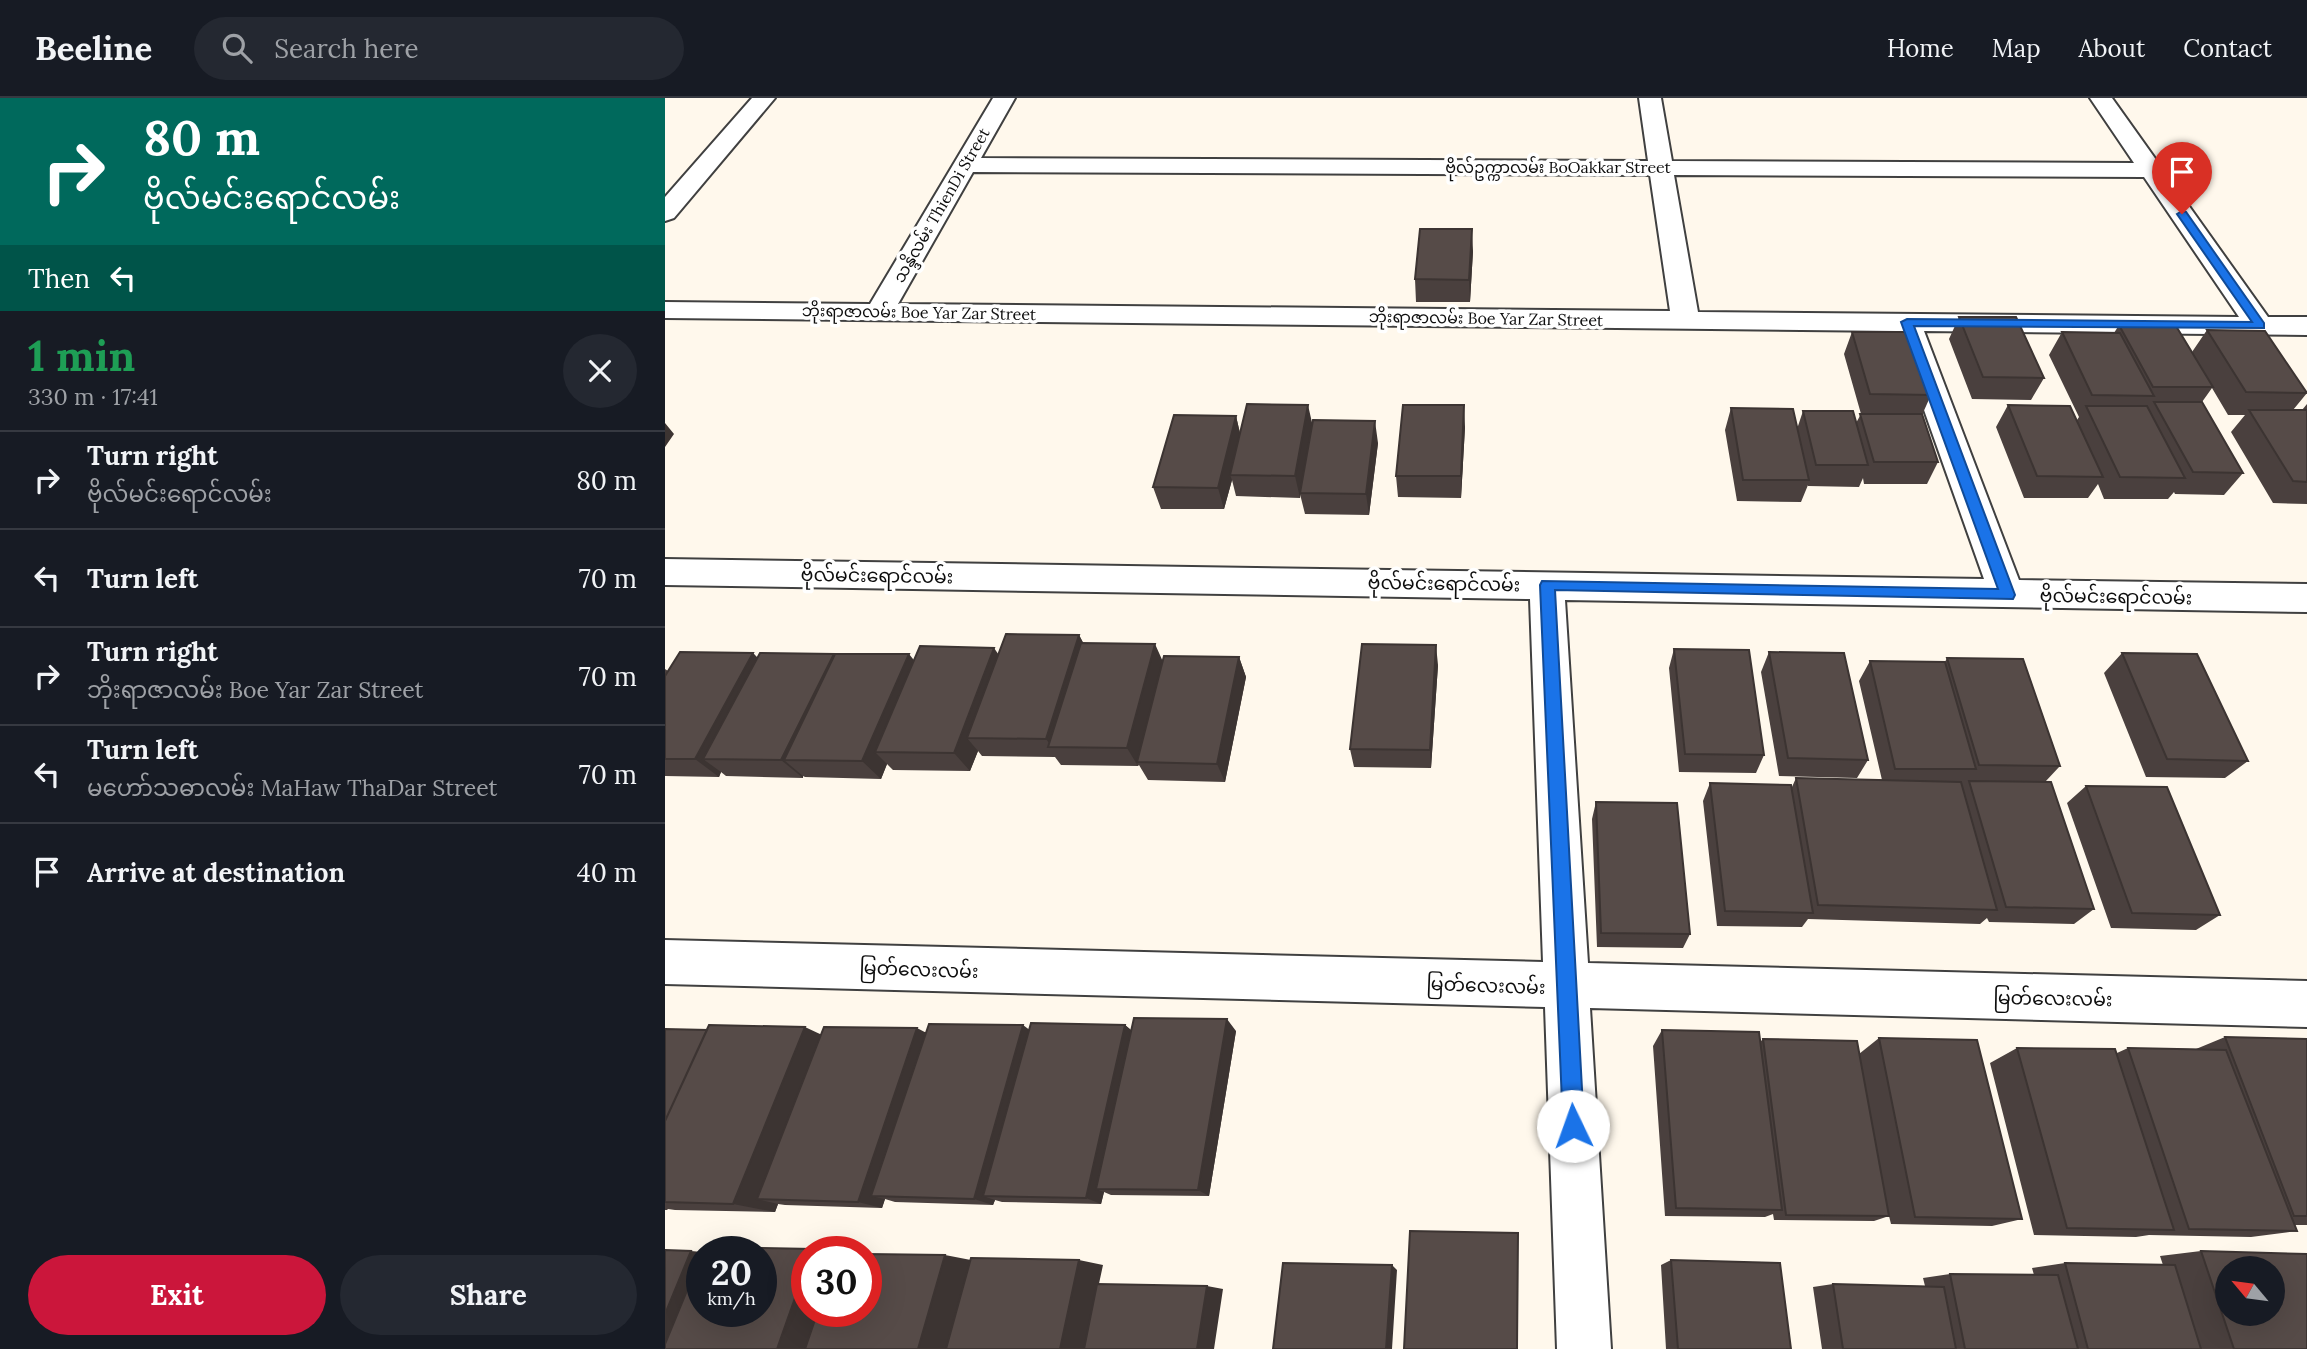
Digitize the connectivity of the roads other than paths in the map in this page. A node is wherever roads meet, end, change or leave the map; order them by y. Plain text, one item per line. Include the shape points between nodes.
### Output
1 (764, 98) edge
2 (1004, 98) edge
3 (1650, 98) edge
4 (2101, 98) edge
5 (965, 165) junction
6 (1661, 168) junction
7 (2151, 170) junction
8 (665, 213) edge
9 (665, 310) edge
10 (879, 312) junction
11 (1685, 320) junction
12 (1907, 322) junction
13 (2260, 326) junction
14 (2307, 326) edge
15 (665, 572) edge
16 (1547, 585) junction
17 (2007, 595) junction
18 (2307, 598) edge
19 (665, 962) edge
20 (1567, 987) junction
21 (2307, 1004) edge
22 (1584, 1349) edge

1 - 8 street
2 - 5 street, သန္ဒိလမ်း ThienDi Street
3 - 6 street
4 - 7 street
5 - 6 street, ဗိုလ်ဥက္ကာလမ်း BoOakkar Street
5 - 10 street, သန္ဒိလမ်း ThienDi Street
6 - 7 street, ဗိုလ်ဥက္ကာလမ်း BoOakkar Street
6 - 11 street
7 - 13 street
9 - 10 street, ဘိုးရာဇာလမ်း Boe Yar Zar Street
10 - 11 street, ဘိုးရာဇာလမ်း Boe Yar Zar Street
11 - 12 street, ဘိုးရာဇာလမ်း Boe Yar Zar Street
12 - 13 street, ဘိုးရာဇာလမ်း Boe Yar Zar Street
12 - 17 street
13 - 14 street, ဘိုးရာဇာလမ်း Boe Yar Zar Street
15 - 16 street, ဗိုလ်မင်းရောင်လမ်း
16 - 17 street, ဗိုလ်မင်းရောင်လမ်း
16 - 20 street
17 - 18 street, ဗိုလ်မင်းရောင်လမ်း
19 - 20 street, မြတ်လေးလမ်း
20 - 21 street, မြတ်လေးလမ်း
20 - 22 street

